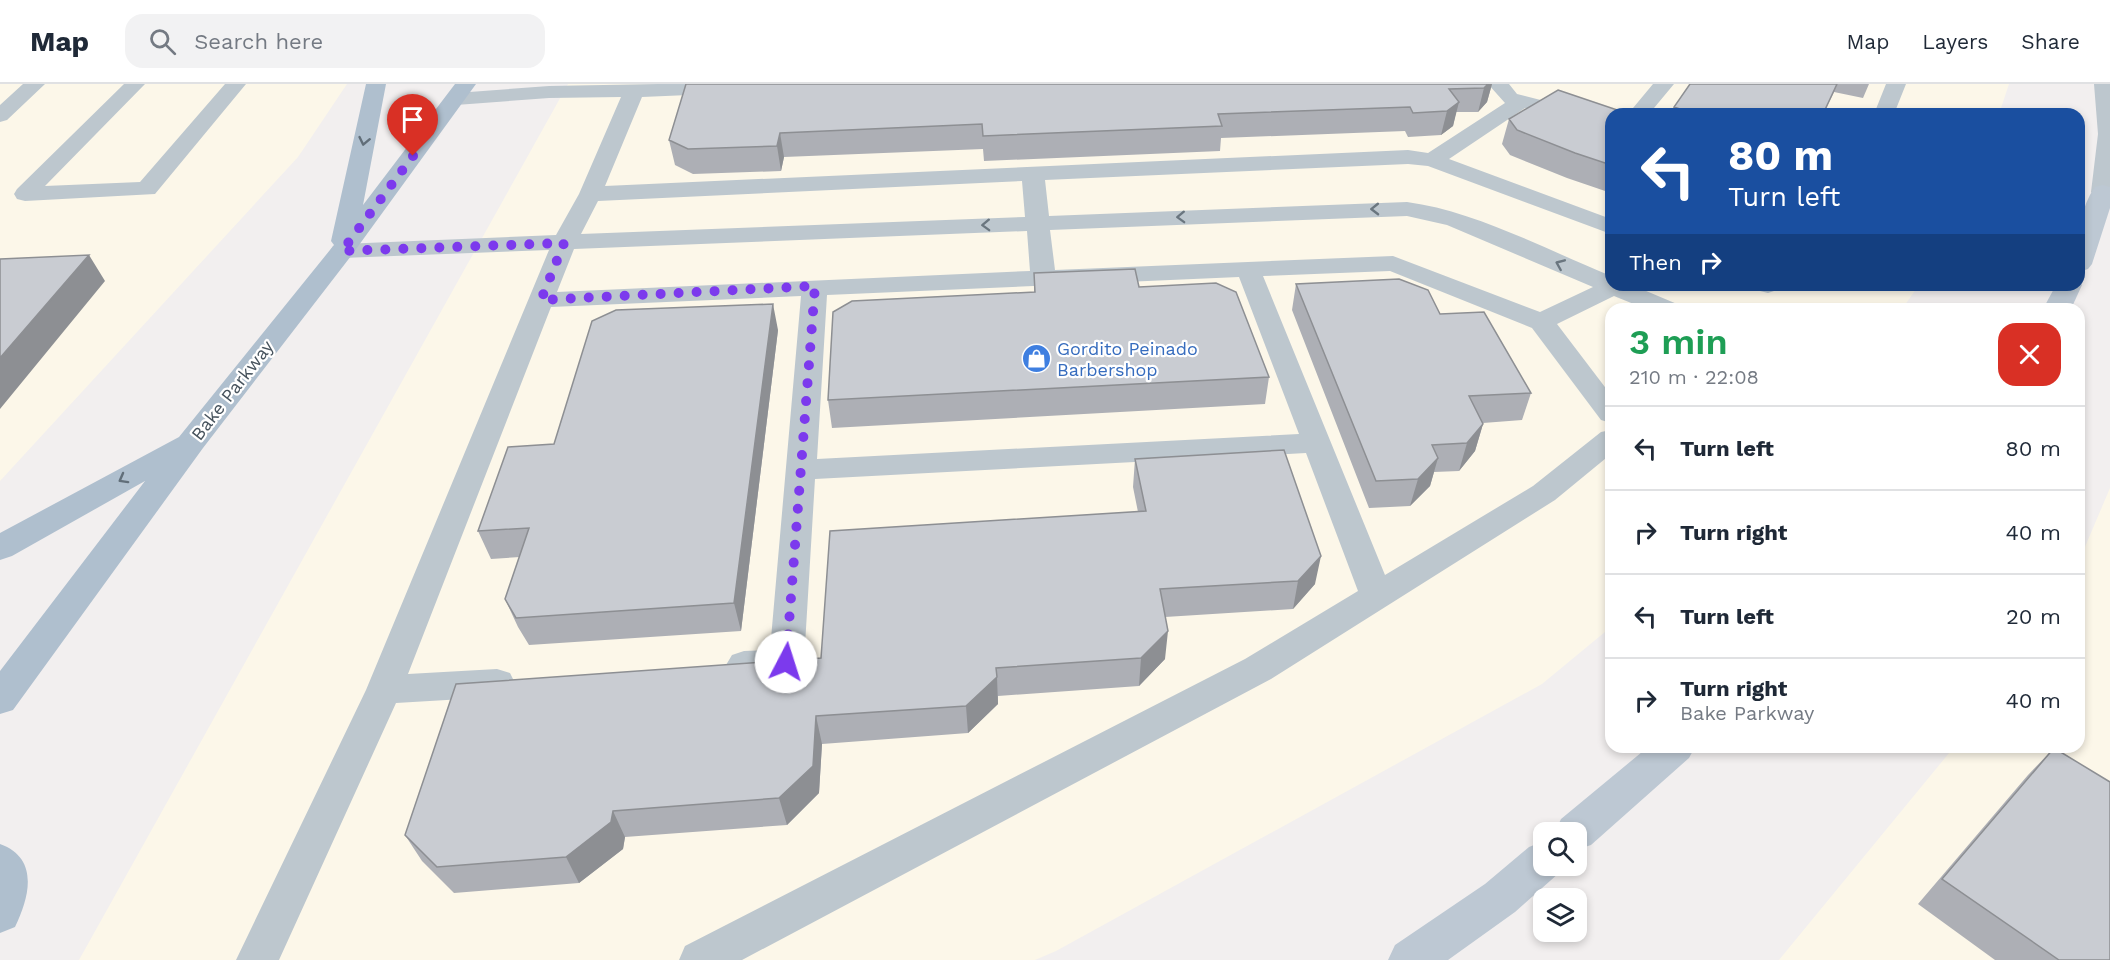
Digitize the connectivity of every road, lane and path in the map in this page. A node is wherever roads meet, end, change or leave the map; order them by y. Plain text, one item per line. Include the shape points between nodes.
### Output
1 (35, 84) edge
2 (135, 84) edge
3 (236, 84) edge
4 (376, 84) edge
5 (808, 84) edge
6 (1498, 84) edge
7 (1664, 84) edge
8 (1896, 84) edge
9 (2104, 84) edge
10 (634, 91) junction
11 (461, 92) edge
12 (1522, 101) junction
13 (1643, 108) edge
14 (1886, 108) edge
15 (0, 116) edge
16 (1605, 122) edge
17 (1432, 160) junction
18 (1033, 174) junction
19 (2107, 193) edge
20 (25, 194) junction
21 (590, 194) junction
22 (0, 195) edge
23 (1037, 223) junction
24 (1605, 225) edge
25 (564, 243) junction
26 (2085, 249) edge
27 (342, 251) junction
28 (1248, 269) junction
29 (1043, 277) junction
30 (1605, 282) edge
31 (815, 286) junction
32 (1605, 291) edge
33 (1627, 291) edge
34 (541, 300) junction
35 (1654, 303) edge
36 (1541, 322) junction
37 (1605, 406) edge
38 (192, 441) junction
39 (1317, 443) junction
40 (1605, 444) edge
41 (801, 470) junction
42 (0, 548) edge
43 (1377, 596) junction
44 (715, 667) edge
45 (526, 681) edge
46 (384, 690) junction
47 (0, 699) edge
48 (1668, 753) edge
49 (1587, 823) edge
50 (0, 863) edge
51 (1533, 869) edge
52 (0, 913) edge
53 (257, 960) edge
54 (700, 960) edge
55 (1411, 960) edge

1 - 15 lane
2 - 20 lane
3 - 20 lane via 147,189
4 -> 27 main road
5 - 10 lane
6 - 12 lane via 1510,98
7 - 13 lane
8 - 14 lane
9 - 19 street via 2109,134
10 - 11 lane
10 - 21 lane
11 - 27 main road, Bake Parkway
12 - 16 lane
12 - 17 lane
17 - 18 lane via 1408,157
17 - 24 lane
18 - 21 lane
18 - 23 lane
19 - 26 street
20 - 22 lane
21 - 25 lane
23 -> 25 lane
23 - 29 lane
30 -> 23 lane via 1455,220 1407,209
25 - 27 lane
25 - 34 lane
27 - 38 main road, Bake Parkway
28 - 29 lane
28 - 36 lane via 1393,263
28 - 39 lane
29 - 31 lane
31 - 34 lane
31 - 41 lane
32 - 36 lane
33 - 35 lane
34 - 46 lane
36 - 37 lane
38 -> 42 main road
38 - 47 main road, Bake Parkway
39 - 41 lane
39 - 43 lane
40 - 43 lane via 1544,493
41 - 44 lane via 786,662
43 - 54 lane via 1258,669
45 - 46 lane
46 - 53 lane
48 - 49 street
50 - 52 main road via 7,872
51 - 55 street

